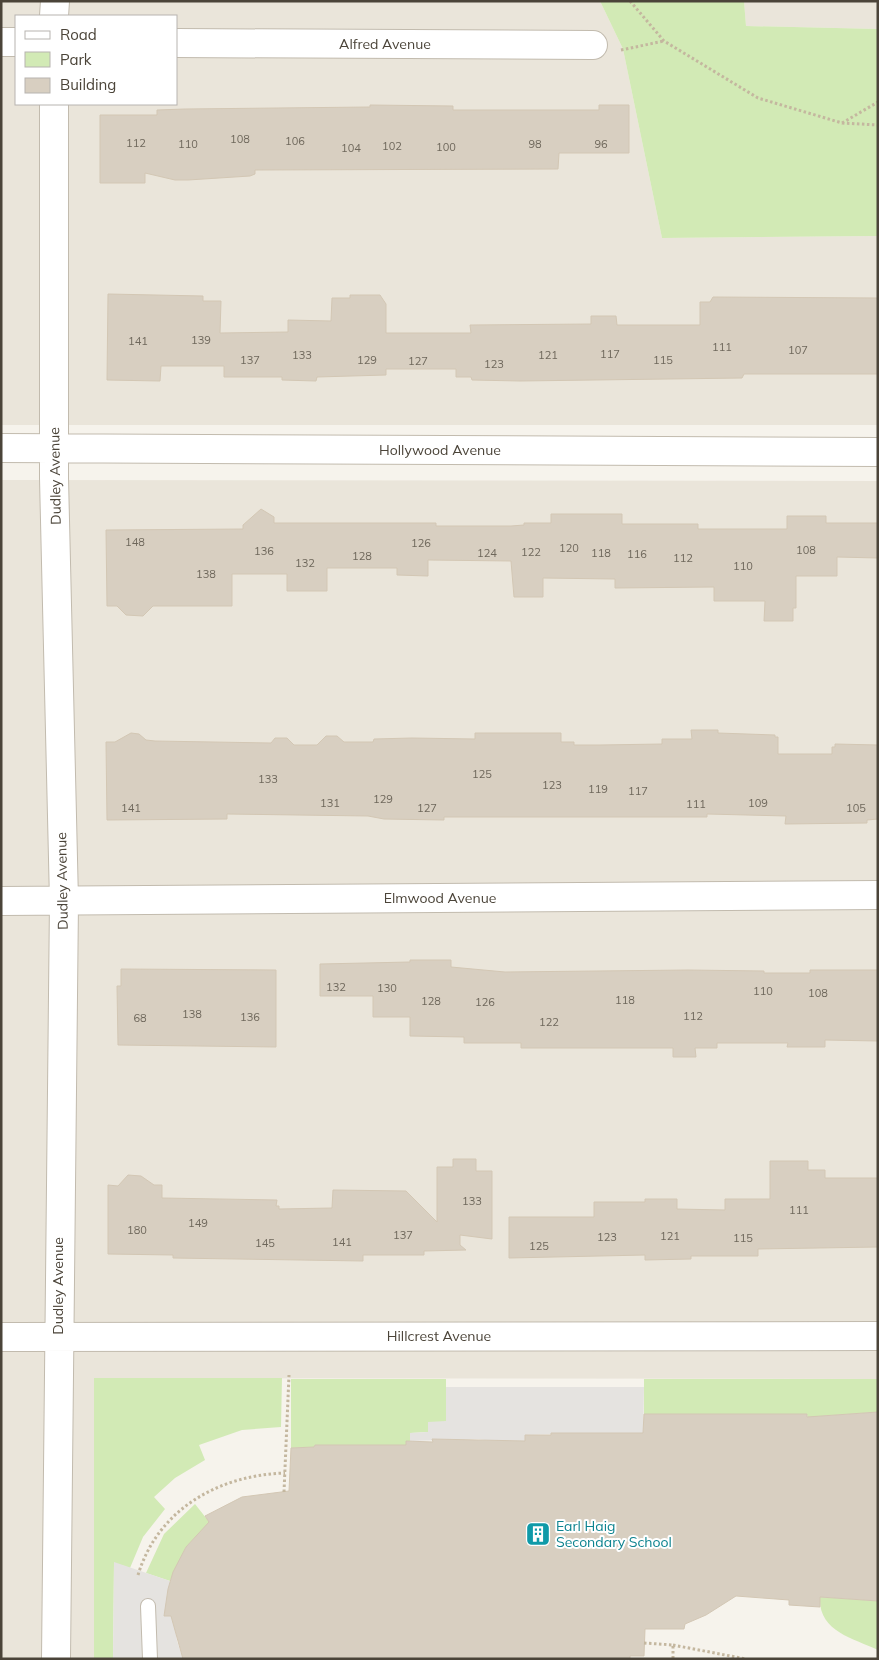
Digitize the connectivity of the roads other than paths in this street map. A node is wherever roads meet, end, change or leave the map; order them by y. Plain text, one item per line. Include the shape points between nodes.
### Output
1 (54, 1) edge
2 (54, 15) edge
3 (1, 42) edge
4 (15, 42) edge
5 (178, 43) edge
6 (593, 45) road end
7 (54, 105) edge
8 (1, 448) edge
9 (54, 448) junction
10 (878, 452) edge
11 (878, 895) edge
12 (1, 901) edge
13 (64, 901) junction
14 (878, 1336) edge
15 (1, 1337) edge
16 (58, 1338) junction
17 (148, 1606) dead end
18 (56, 1659) edge
19 (150, 1659) edge

1 - 2 street
3 - 4 street
5 - 6 street, Alfred Avenue
7 - 9 street, Dudley Avenue
8 - 9 street, Hollywood Avenue
9 - 10 street, Hollywood Avenue
9 - 13 street, Dudley Avenue
11 - 13 street, Elmwood Avenue
12 - 13 street, Elmwood Avenue
13 - 16 street, Dudley Avenue
14 - 16 street, Hillcrest Avenue
15 - 16 street, Hillcrest Avenue
16 - 18 street, Dudley Avenue
17 - 19 lane

